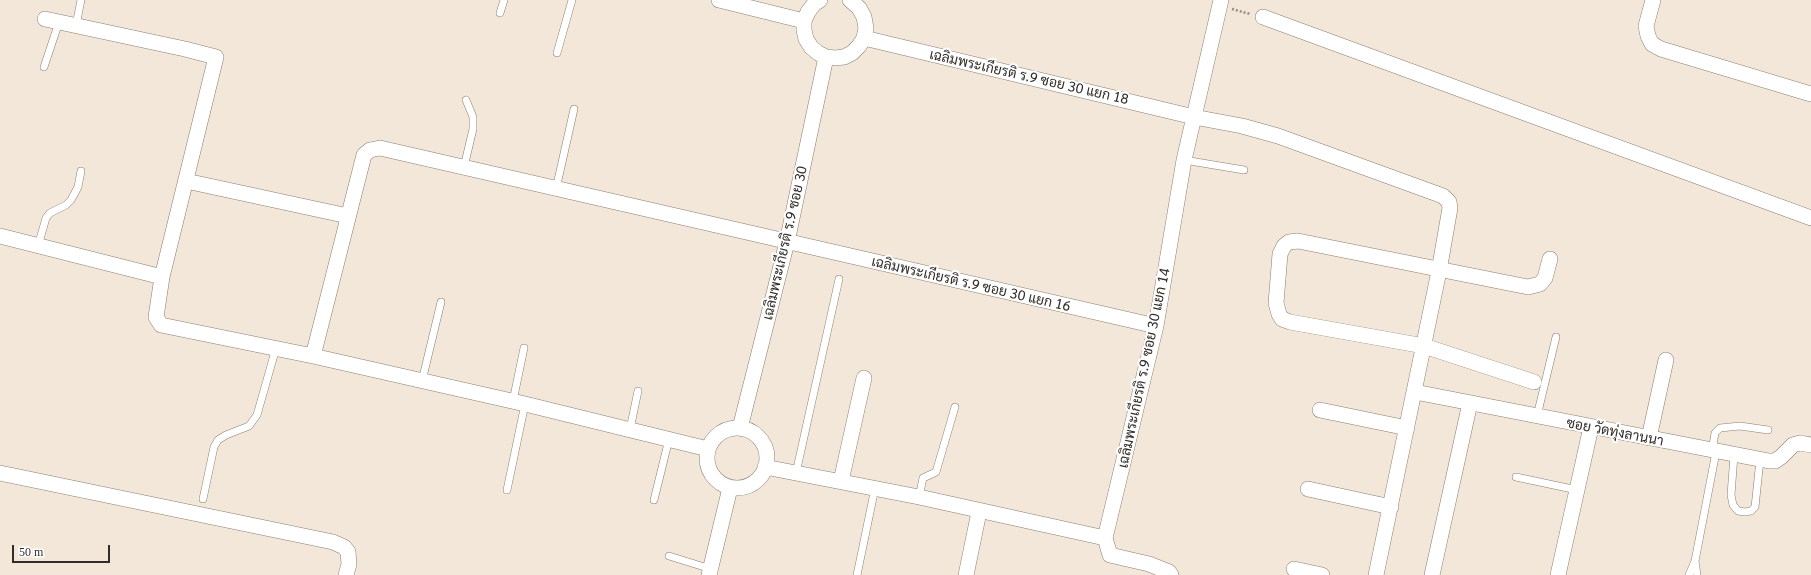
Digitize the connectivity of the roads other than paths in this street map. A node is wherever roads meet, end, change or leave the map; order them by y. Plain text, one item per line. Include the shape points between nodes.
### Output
1 (81, 0) edge
2 (504, 0) edge
3 (572, 0) edge
4 (719, 0) edge
5 (820, 0) edge
6 (850, 0) edge
7 (1653, 0) edge
8 (1220, 3) edge
9 (500, 13) dead end
10 (1263, 17) road end
11 (52, 20) joint
12 (804, 21) junction
13 (76, 25) junction
14 (864, 38) junction
15 (557, 53) dead end
16 (826, 57) junction
17 (44, 67) dead end
18 (1811, 94) edge
19 (466, 100) dead end
20 (574, 109) dead end
21 (1194, 117) junction
22 (1184, 160) junction
23 (464, 168) junction
24 (1244, 170) dead end
25 (81, 171) dead end
26 (186, 181) junction
27 (556, 189) junction
28 (348, 216) junction
29 (1811, 218) edge
30 (0, 236) edge
31 (787, 242) junction
32 (38, 246) junction
33 (1550, 259) dead end
34 (1439, 270) junction
35 (162, 277) junction
36 (839, 279) dead end
37 (442, 302) dead end
38 (1156, 326) junction
39 (1556, 337) dead end
40 (1424, 346) junction
41 (276, 348) junction
42 (524, 348) dead end
43 (313, 356) junction
44 (1666, 360) dead end
45 (864, 378) dead end
46 (422, 382) junction
47 (1534, 382) dead end
48 (638, 391) dead end
49 (1415, 392) junction
50 (519, 403) junction
51 (1470, 403) junction
52 (955, 407) dead end
53 (1320, 410) dead end
54 (1537, 416) junction
55 (1591, 427) junction
56 (740, 428) junction
57 (1407, 428) junction
58 (630, 429) junction
59 (1768, 430) dead end
60 (1649, 438) junction
61 (669, 439) junction
62 (1811, 445) edge
63 (708, 449) junction
64 (1714, 452) junction
65 (1734, 455) junction
66 (1760, 460) junction
67 (765, 467) junction
68 (0, 473) edge
69 (796, 473) junction
70 (1516, 477) dead end
71 (841, 481) junction
72 (730, 488) junction
73 (875, 488) junction
74 (1308, 489) dead end
75 (507, 490) dead end
76 (1577, 490) junction
77 (919, 497) junction
78 (203, 499) dead end
79 (654, 500) dead end
80 (1391, 507) junction
81 (979, 512) junction
82 (1106, 538) junction
83 (669, 556) dead end
84 (1695, 561) junction
85 (1294, 569) dead end
86 (710, 572) edge
87 (346, 575) edge
88 (857, 575) edge
89 (966, 575) edge
90 (1171, 575) edge
91 (1322, 575) edge
92 (1376, 575) edge
93 (1432, 575) edge
94 (1558, 575) edge
95 (1689, 575) edge
96 (1697, 575) edge

1 - 13 lane
2 - 9 lane
3 - 15 lane
4 - 12 street
5 - 12 street via 814,4
6 - 14 street via 864,17
7 - 18 street via 1646,26 1652,44 1661,49
8 - 21 street, เฉลิมพระเกียรติ ร.9 ซอย 30 แยก 14
10 - 29 street
11 - 13 street
11 - 17 lane
12 - 16 street via 806,39 814,50
13 - 26 street via 216,57
14 - 16 street via 852,53 844,57
14 - 21 street, เฉลิมพระเกียรติ ร.9 ซอย 30 แยก 18
16 - 31 street, เฉลิมพระเกียรติ ร.9 ซอย 30
19 - 23 lane via 473,117 473,129
20 - 27 lane
21 - 22 street, เฉลิมพระเกียรติ ร.9 ซอย 30 แยก 14
21 - 34 street, เฉลิมพระเกียรติ ร.9 ซอย 30 แยก 18 via 1278,136 1443,196 1449,202 1450,208
22 - 24 lane
22 - 38 street, เฉลิมพระเกียรติ ร.9 ซอย 30 แยก 14
23 - 27 street, เฉลิมพระเกียรติ ร.9 ซอย 30 แยก 16
23 - 28 street, เฉลิมพระเกียรติ ร.9 ซอย 30 แยก 16 via 380,148 370,150 364,155
25 - 32 lane via 78,187 71,200 46,218
26 - 28 street
26 - 35 street
27 - 31 street, เฉลิมพระเกียรติ ร.9 ซอย 30 แยก 16
28 - 43 street, เฉลิมพระเกียรติ ร.9 ซอย 30 แยก 16
30 - 32 street
31 - 38 street, เฉลิมพระเกียรติ ร.9 ซอย 30 แยก 16
31 - 56 street, เฉลิมพระเกียรติ ร.9 ซอย 30
32 - 35 street
33 - 34 street via 1545,278 1540,284 1528,287
34 - 40 street, เฉลิมพระเกียรติ ร.9 ซอย 30 แยก 18
34 - 40 street via 1298,241 1289,242 1280,254 1276,303 1282,319
35 - 41 street via 156,317 161,326
36 - 69 lane
37 - 46 lane
38 - 82 street, เฉลิมพระเกียรติ ร.9 ซอย 30 แยก 14
39 - 54 lane
40 - 47 street
40 - 49 street, เฉลิมพระเกียรติ ร.9 ซอย 30 แยก 18
41 - 43 street
41 - 78 lane via 257,415 249,426 226,435 218,440 214,447
42 - 50 lane
43 - 46 street
44 - 60 street
45 - 71 street
46 - 50 street
48 - 58 lane
49 - 51 street, ซอย วัดทุ่งลานนา
49 - 57 street, เฉลิมพระเกียรติ ร.9 ซอย 30 แยก 18
50 - 58 street
50 - 75 lane
51 - 54 street, ซอย วัดทุ่งลานนา
51 - 93 street
52 - 77 lane via 936,472 923,478
53 - 57 street
54 - 55 street, ซอย วัดทุ่งลานนา
55 - 60 street, ซอย วัดทุ่งลานนา
55 - 76 street
56 - 63 street via 720,433
56 - 67 street via 748,430 762,442 767,458
57 - 80 street, เฉลิมพระเกียรติ ร.9 ซอย 30 แยก 18
58 - 61 street
59 - 64 lane via 1740,426 1720,428 1715,434
60 - 64 street, ซอย วัดทุ่งลานนา
61 - 63 street
61 - 79 lane
62 - 66 street, ซอย วัดทุ่งลานนา via 1800,443 1793,446 1775,461
63 - 72 street via 708,469 721,484
64 - 65 street, ซอย วัดทุ่งลานนา
64 - 84 lane
65 - 66 street, ซอย วัดทุ่งลานนา
65 - 66 lane via 1731,495 1733,505 1738,511 1752,511 1755,507
67 - 69 street
67 - 72 street via 758,480 752,484
68 - 87 street via 333,542 348,552
69 - 71 street
70 - 76 lane
71 - 73 street
72 - 86 street
73 - 77 street
73 - 88 lane
74 - 80 street
76 - 94 street
77 - 81 street
80 - 92 street, เฉลิมพระเกียรติ ร.9 ซอย 30 แยก 18
81 - 82 street
81 - 89 street
82 - 90 street via 1110,555 1149,564
83 - 86 lane
84 - 95 lane
84 - 96 lane
85 - 91 street

